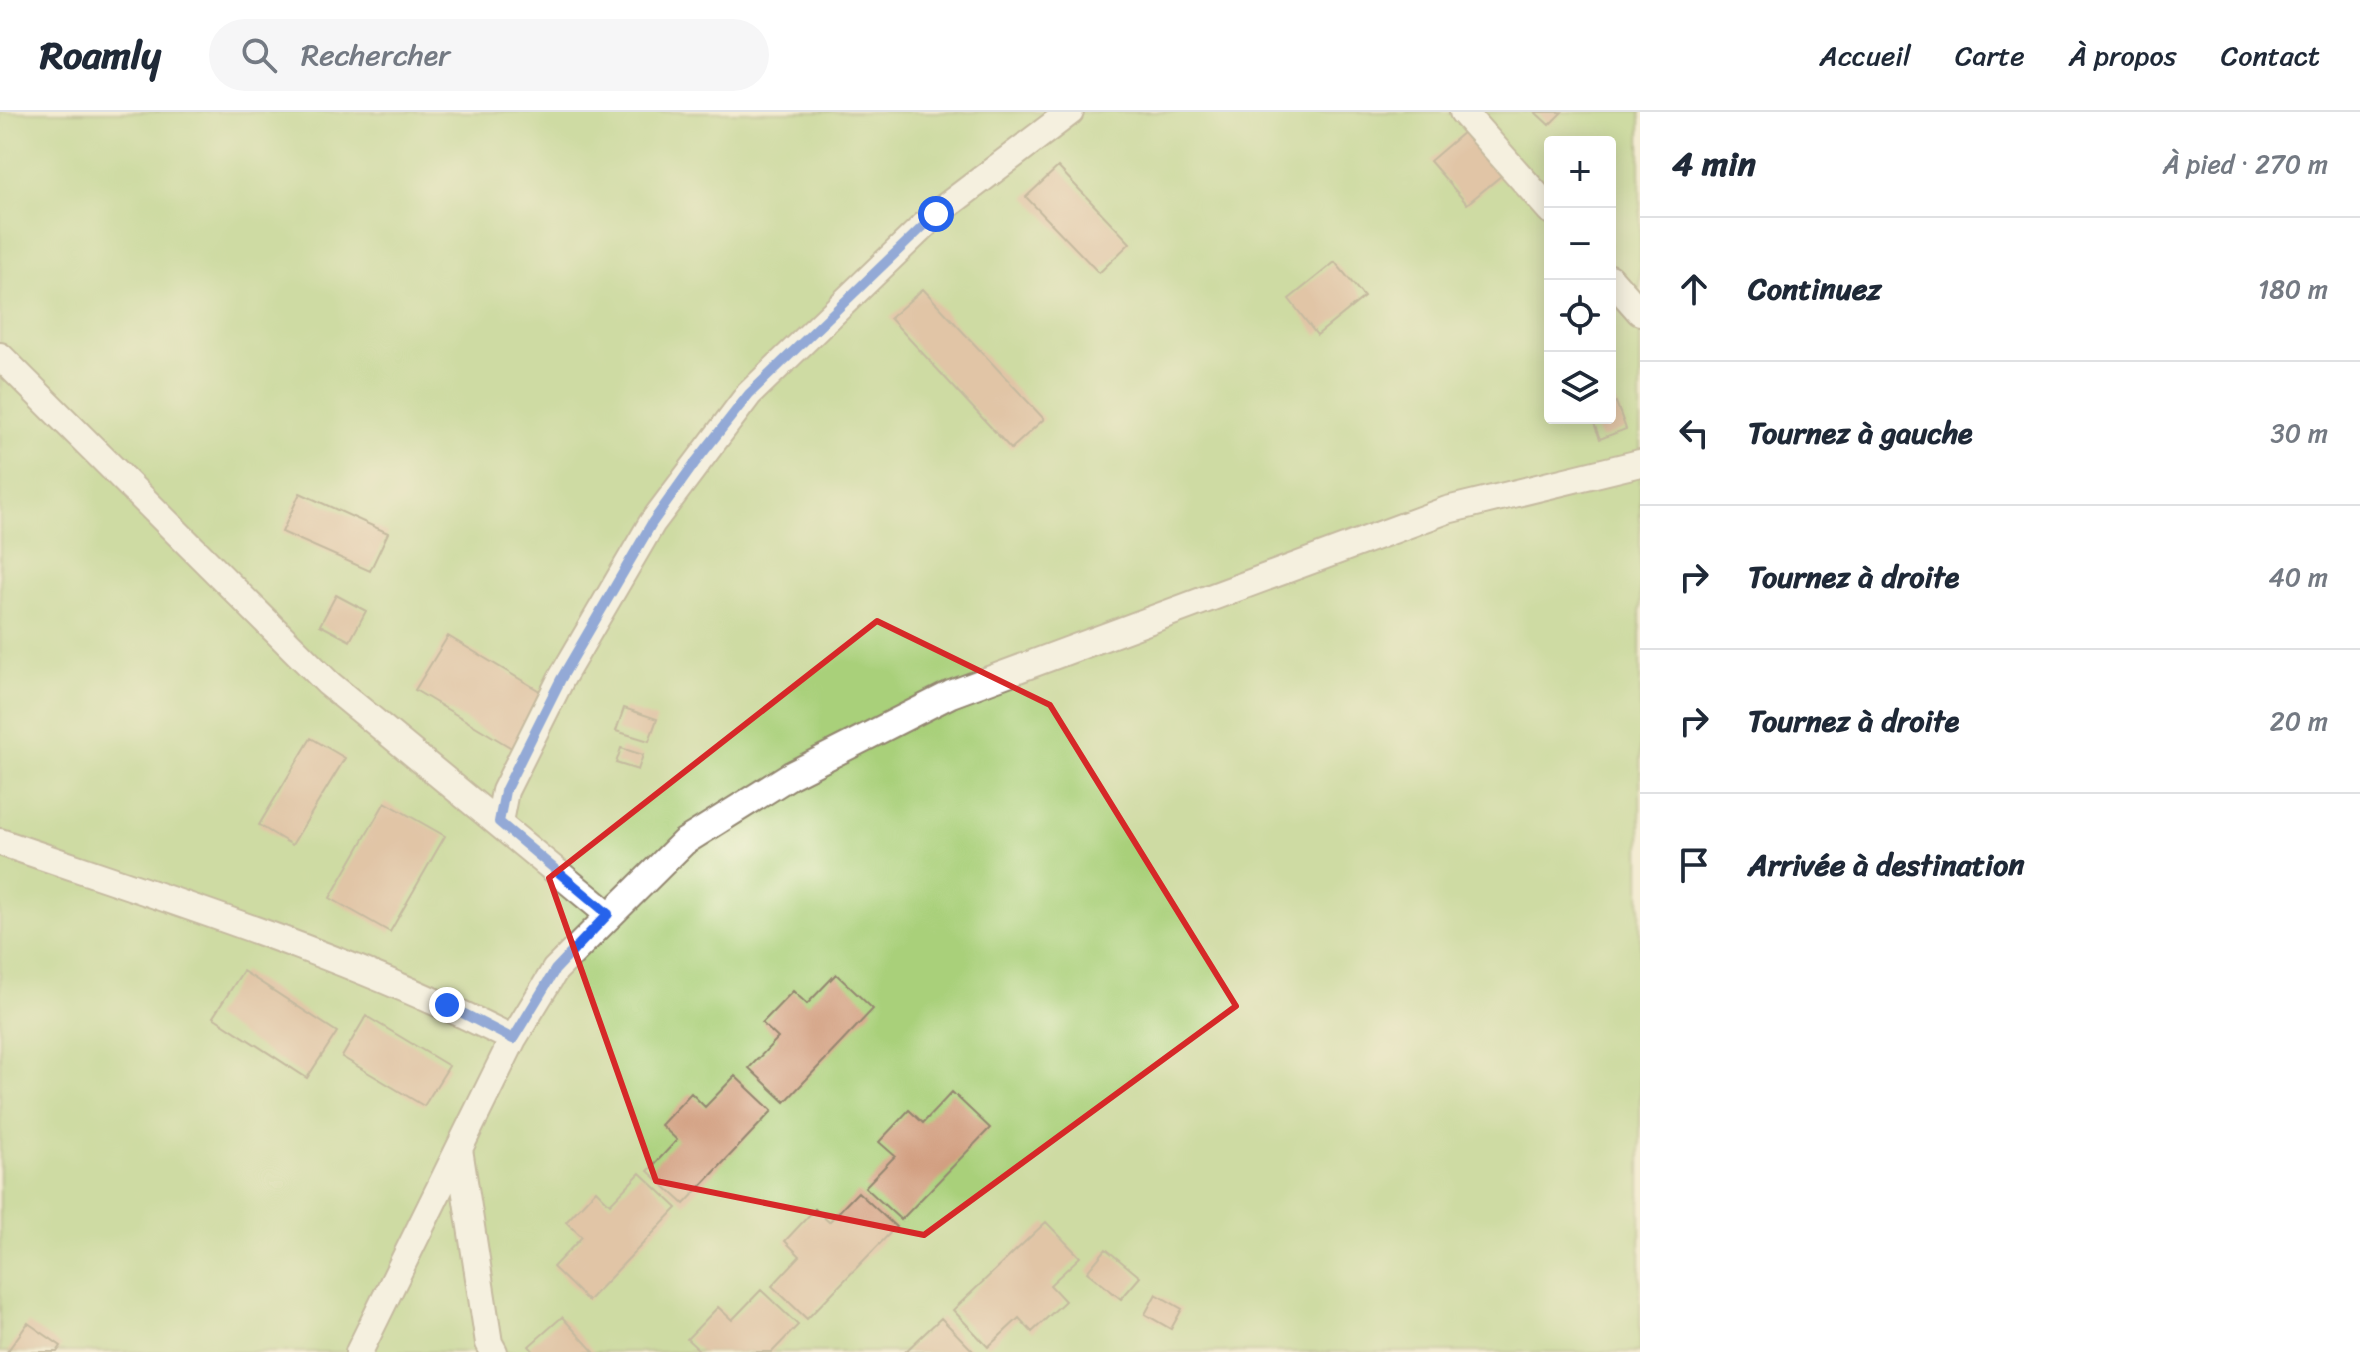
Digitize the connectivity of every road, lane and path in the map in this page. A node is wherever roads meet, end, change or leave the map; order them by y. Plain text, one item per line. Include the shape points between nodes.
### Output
1 (1070, 112) edge
2 (1463, 112) edge
3 (1548, 208) edge
4 (1612, 280) edge
5 (1640, 312) edge
6 (0, 356) edge
7 (1640, 463) edge
8 (499, 822) junction
9 (0, 842) edge
10 (608, 914) junction
11 (513, 1039) junction
12 (459, 1149) junction
13 (359, 1352) edge
14 (494, 1352) edge

1 - 8 street via 936,214 749,394 652,523 561,679 505,791
2 - 3 street
4 - 5 street
6 - 8 street via 328,683
7 - 10 street via 1447,510 951,694 791,775 684,842
8 - 10 street
9 - 11 street via 257,931 447,1005
10 - 11 street via 555,970
11 - 12 street
12 - 13 street
12 - 14 street

